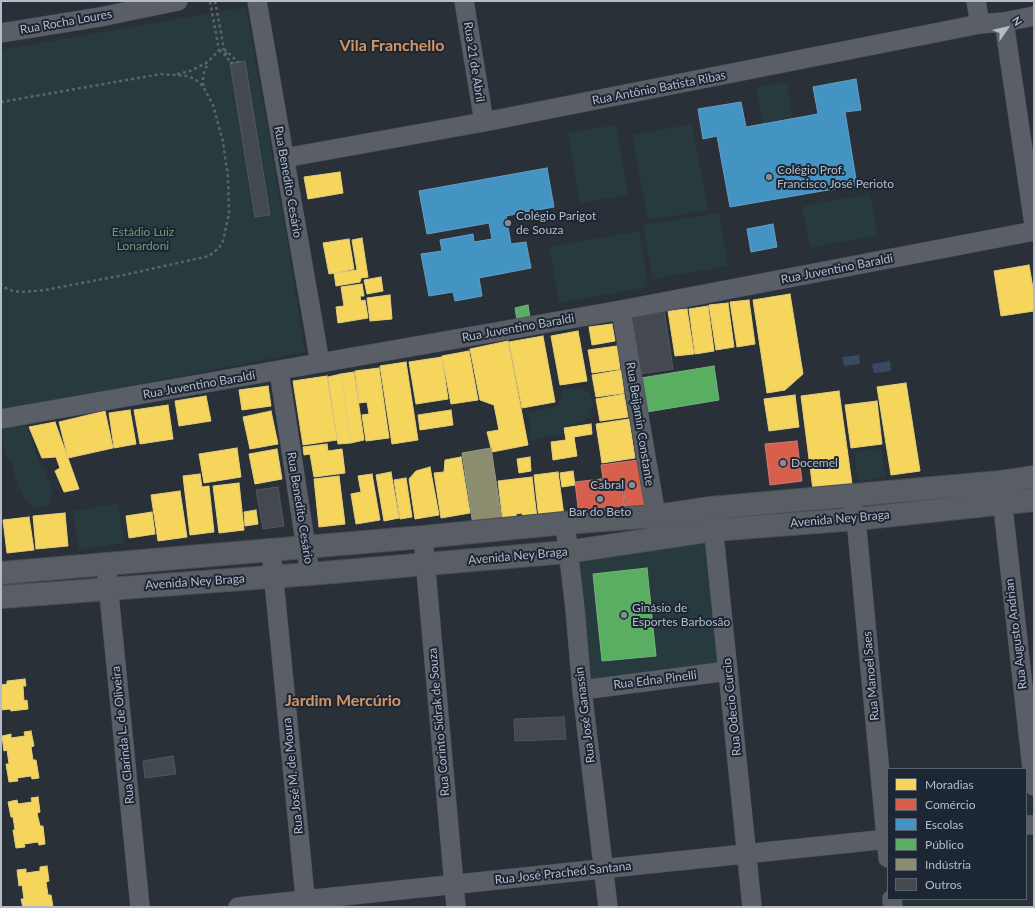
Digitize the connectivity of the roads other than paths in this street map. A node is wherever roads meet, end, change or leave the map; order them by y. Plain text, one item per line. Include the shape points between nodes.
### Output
1 (178, 1) edge
2 (257, 1) edge
3 (464, 1) edge
4 (976, 1) edge
5 (98, 9) edge
6 (1034, 16) edge
7 (1004, 22) junction
8 (980, 24) junction
9 (1, 33) edge
10 (484, 122) junction
11 (284, 158) junction
12 (1034, 224) edge
13 (1034, 231) edge
14 (622, 310) junction
15 (320, 363) junction
16 (279, 371) junction
17 (1, 419) edge
18 (1034, 478) edge
19 (1000, 482) junction
20 (850, 495) junction
21 (1034, 500) edge
22 (1001, 503) junction
23 (710, 508) junction
24 (656, 516) junction
25 (856, 519) junction
26 (565, 522) junction
27 (714, 530) junction
28 (423, 537) junction
29 (656, 538) junction
30 (306, 546) junction
31 (271, 550) junction
32 (568, 552) junction
33 (106, 564) junction
34 (425, 565) junction
35 (1, 573) edge
36 (310, 574) junction
37 (274, 577) junction
38 (108, 589) junction
39 (1, 597) edge
40 (728, 671) junction
41 (582, 690) junction
42 (1034, 786) edge
43 (887, 846) edge
44 (747, 854) junction
45 (604, 868) junction
46 (454, 884) junction
47 (306, 903) edge
48 (140, 907) edge
49 (238, 907) edge
50 (456, 907) edge
51 (608, 907) edge
52 (752, 907) edge

1 - 5 street, Rua Rocha Loures
2 - 11 street, Rua Benedito Cesário
3 - 10 street, Rua 21 de Abril
4 - 8 street
5 - 9 street, Rua Rocha Loures
6 - 7 street, Rua Antônio Batista Ribas
7 - 8 street, Rua Antônio Batista Ribas
7 - 12 street
8 - 10 street, Rua Antônio Batista Ribas
10 - 11 street, Rua Antônio Batista Ribas
11 - 15 street, Rua Benedito Cesário
13 - 14 street, Rua Juventino Baraldi
14 - 15 street, Rua Juventino Baraldi
14 - 24 street, Rua Beijamin Constante
15 - 16 street, Rua Juventino Baraldi
16 - 17 street, Rua Juventino Baraldi
16 - 30 street, Rua Benedito Cesário
18 - 19 street, Avenida Ney Braga
19 - 20 street, Avenida Ney Braga
19 - 22 street, Rua Augusto Andrian
20 - 23 street, Avenida Ney Braga
20 - 25 street, Rua Manoel Saes
21 - 22 street, Avenida Ney Braga
22 - 25 street, Avenida Ney Braga
22 - 42 street, Rua Augusto Andrian
23 - 24 street, Avenida Ney Braga
23 - 27 street, Rua Odecio Curcio
24 - 26 street, Avenida Ney Braga
24 - 29 street, Rua Beijamin Constante
25 - 27 street, Avenida Ney Braga
25 - 43 street, Rua Manoel Saes
26 - 28 street, Avenida Ney Braga
26 - 32 street, Rua José Ganassin
27 - 29 street, Avenida Ney Braga
27 - 40 street, Rua Odecio Curcio
28 - 30 street, Avenida Ney Braga
28 - 34 street, Rua Corinto Sidrak de Souza
29 - 32 street, Avenida Ney Braga
30 - 31 street, Avenida Ney Braga
30 - 36 street, Rua Benedito Cesário
31 - 33 street, Avenida Ney Braga
31 - 37 street, Rua José M. de Moura
32 - 34 street, Avenida Ney Braga
32 - 41 street, Rua José Ganassin
33 - 35 street, Avenida Ney Braga
33 - 38 street, Rua Clarinda L. de Oliveira
34 - 36 street, Avenida Ney Braga
34 - 46 street, Rua Corinto Sidrak de Souza
36 - 37 street, Avenida Ney Braga
37 - 38 street, Avenida Ney Braga
37 - 47 street, Rua José M. de Moura
38 - 39 street, Avenida Ney Braga
38 - 48 street, Rua Clarinda L. de Oliveira
40 - 41 street, Rua Edna Pinelli
40 - 44 street, Rua Odecio Curcio
41 - 45 street, Rua José Ganassin
43 - 44 street, Rua José Prached Santana
44 - 45 street, Rua José Prached Santana
44 - 52 street, Rua Odecio Curcio
45 - 46 street, Rua José Prached Santana
45 - 51 street, Rua José Ganassin
46 - 47 street, Rua José Prached Santana
46 - 50 street, Rua Corinto Sidrak de Souza
47 - 49 street, Rua José Prached Santana

